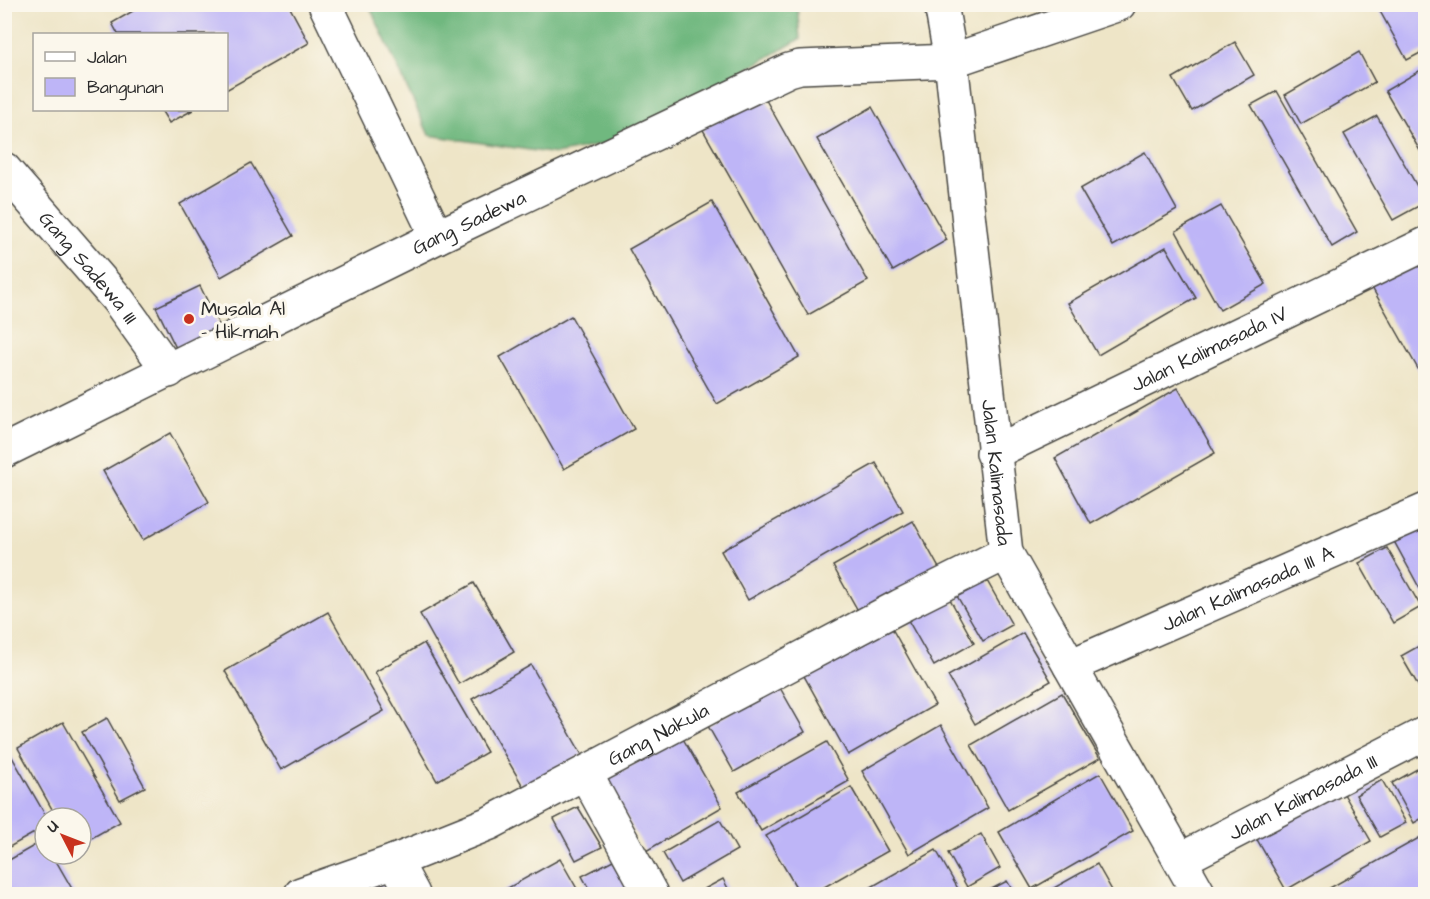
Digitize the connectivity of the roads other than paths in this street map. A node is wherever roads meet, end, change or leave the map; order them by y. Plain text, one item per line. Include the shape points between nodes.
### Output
1 (325, 4) edge
2 (941, 4) edge
3 (1119, 4) edge
4 (951, 61) junction
5 (4, 169) edge
6 (437, 237) junction
7 (1425, 244) edge
8 (169, 371) junction
9 (4, 451) edge
10 (993, 453) junction
11 (1425, 510) edge
12 (1006, 554) junction
13 (1070, 666) junction
14 (1425, 733) edge
15 (585, 773) junction
16 (1180, 860) junction
17 (395, 861) junction
18 (301, 894) edge
19 (413, 894) edge
20 (651, 894) edge
21 (1199, 894) edge

1 - 6 street
2 - 4 street, Jalan Kalimasada
3 - 4 street, Gang Sadewa
4 - 6 street, Gang Sadewa via 789,70
4 - 10 street, Jalan Kalimasada
5 - 8 street, Gang Sadewa III via 118,300
6 - 8 street, Gang Sadewa
7 - 10 street, Jalan Kalimasada IV
8 - 9 street, Gang Sadewa
10 - 12 street, Jalan Kalimasada
11 - 13 street, Jalan Kalimasada III A
12 - 13 street, Jalan Kalimasada
12 - 15 street, Gang Nakula
13 - 16 street, Jalan Kalimasada
14 - 16 street, Jalan Kalimasada III
15 - 17 street, Gang Nakula via 490,823
15 - 20 street
16 - 21 street, Jalan Kalimasada
17 - 18 street, Gang Nakula
17 - 19 street

